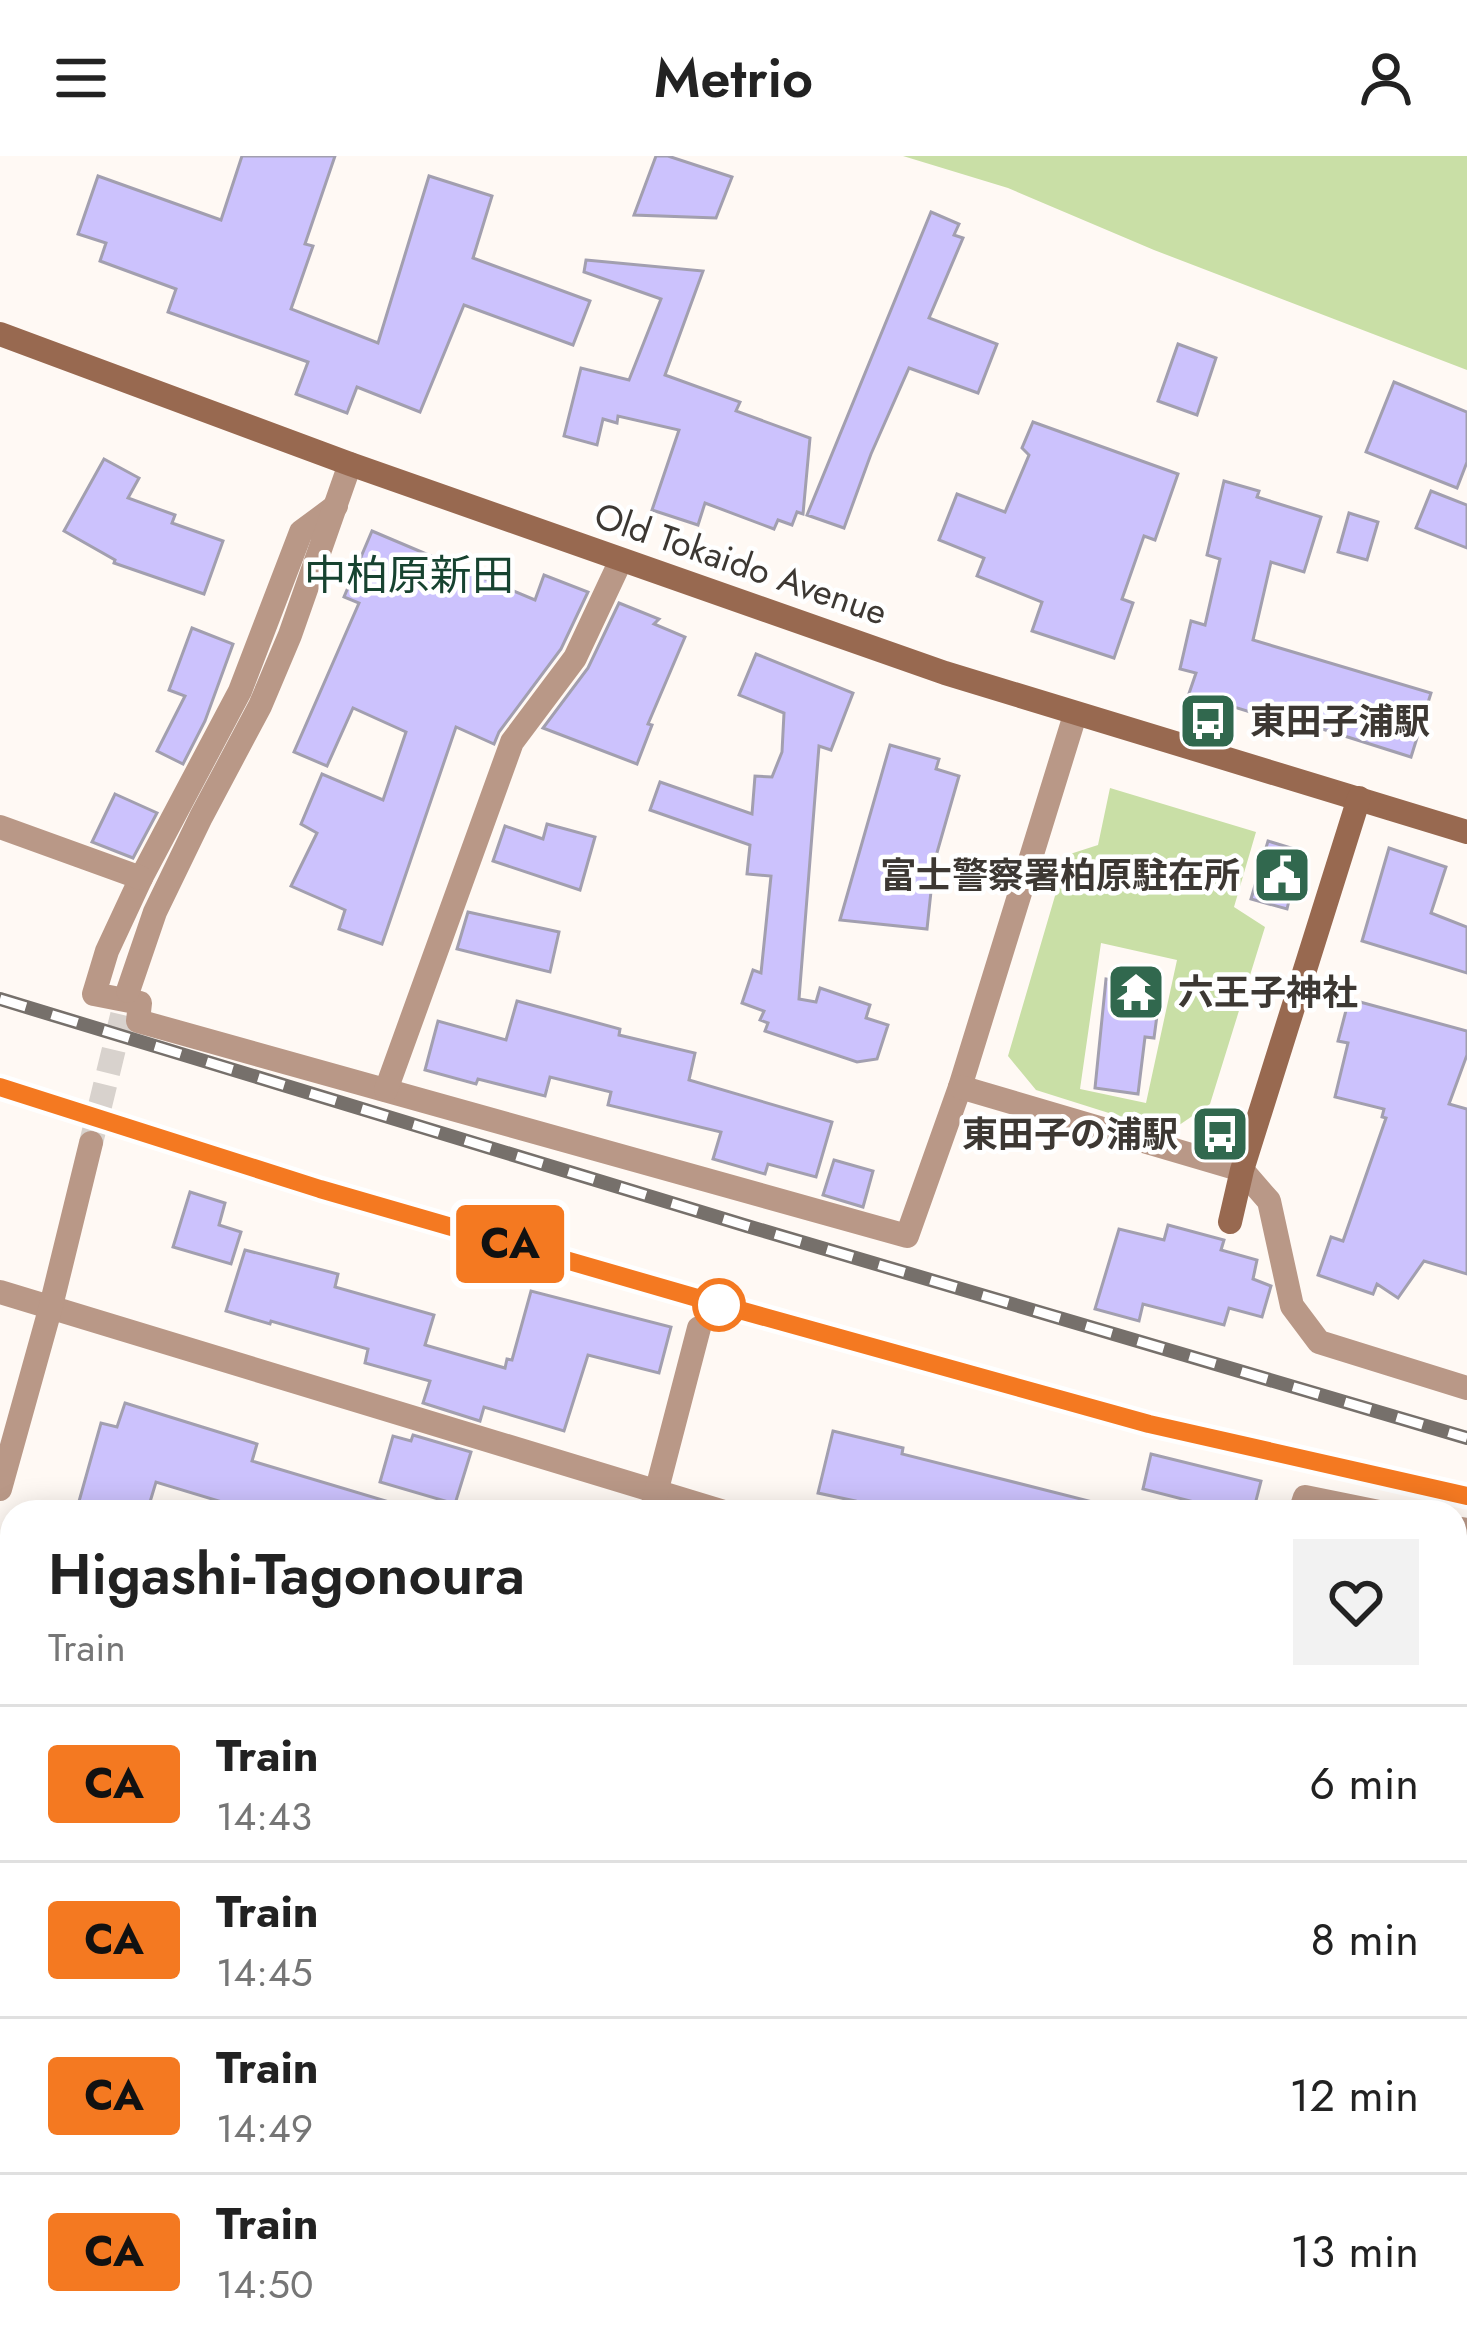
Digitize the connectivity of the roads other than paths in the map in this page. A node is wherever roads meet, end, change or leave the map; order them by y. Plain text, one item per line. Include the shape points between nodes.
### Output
1 (0, 334) edge
2 (350, 464) junction
3 (336, 506) junction
4 (621, 560) junction
5 (1075, 715) junction
6 (1359, 798) junction
7 (0, 827) edge
8 (1467, 832) edge
9 (141, 878) junction
10 (128, 991) tunnel mouth
11 (960, 1087) junction
12 (386, 1090) junction
13 (91, 1144) tunnel mouth
14 (1243, 1170) junction
15 (1230, 1222) dead end
16 (0, 1292) edge
17 (51, 1306) junction
18 (699, 1328) dead end
19 (1467, 1388) edge
20 (0, 1489) edge
21 (645, 1500) edge
22 (655, 1500) edge

1 - 2 main road, Old Tokaido Avenue
2 - 3 street
2 - 4 main road, Old Tokaido Avenue
3 - 9 street via 301,532 240,691
3 - 10 street via 260,706 155,912
4 - 5 main road, Old Tokaido Avenue
4 - 12 street via 575,658 512,742
5 - 6 main road, Old Tokaido Avenue
5 - 11 street
6 - 8 main road, Old Tokaido Avenue
6 - 14 main road
7 - 9 street
9 - 12 street via 94,994 140,1004 138,1021
11 - 12 street via 907,1236
11 - 14 street
13 - 17 street
14 - 15 main road
14 - 19 street via 1268,1201 1292,1306 1318,1342
16 - 17 street
17 - 20 street
17 - 21 street
18 - 22 street

